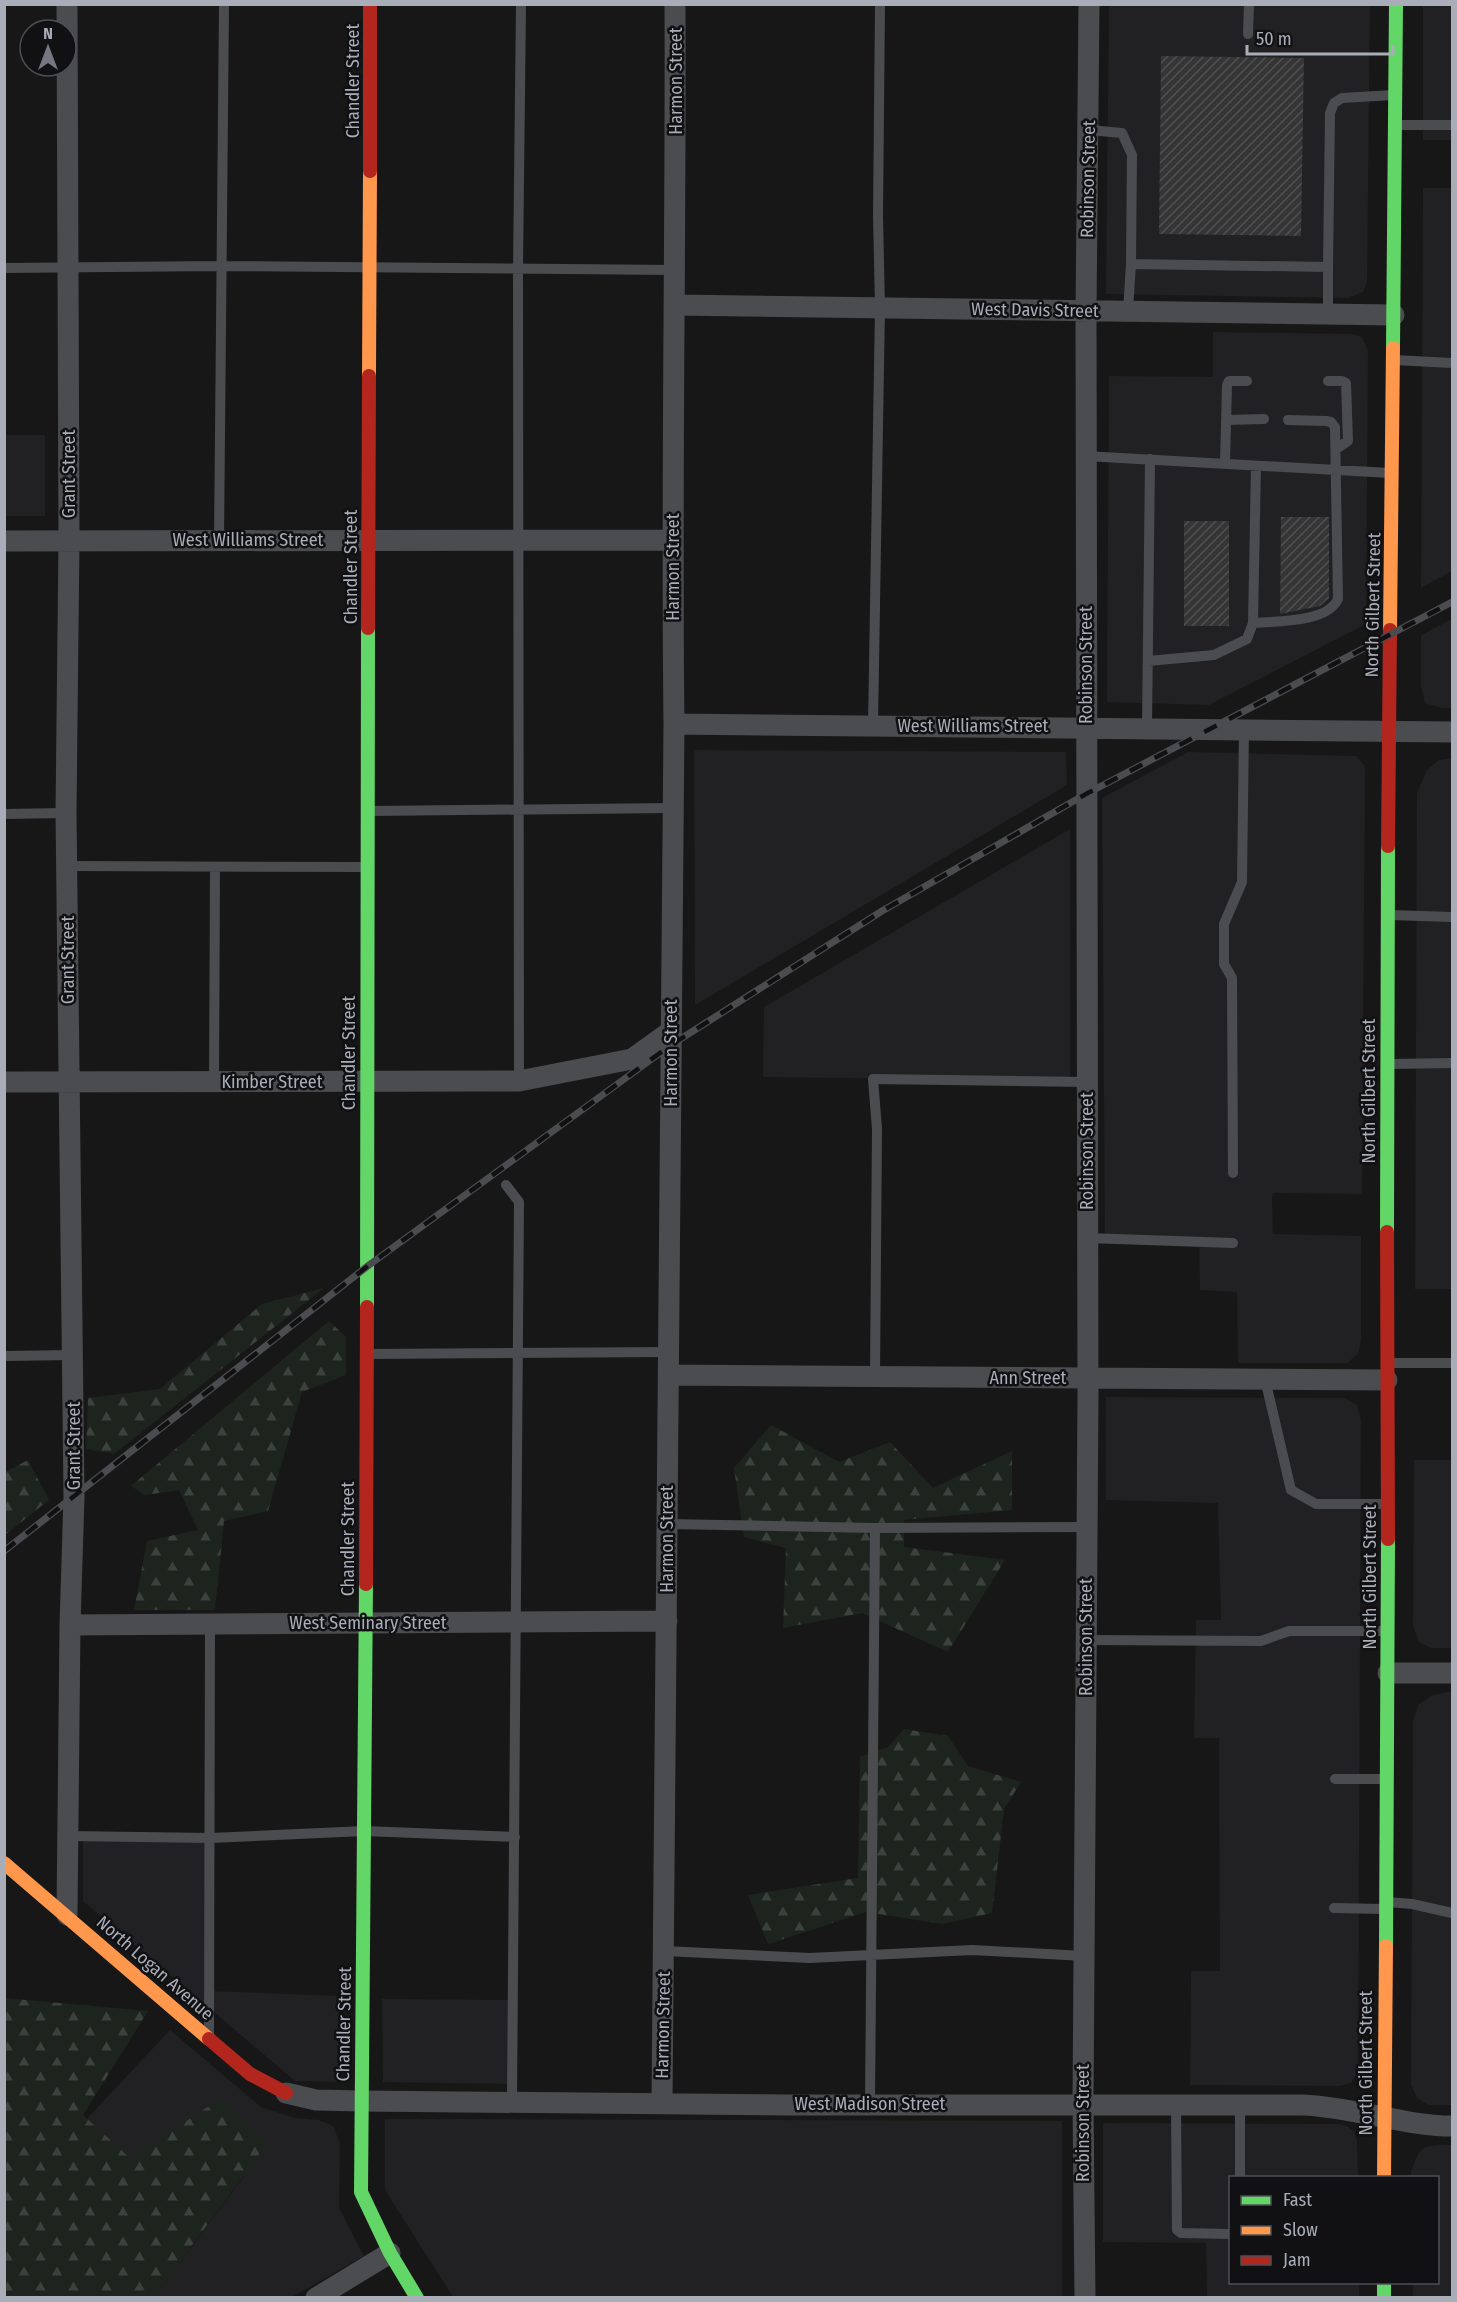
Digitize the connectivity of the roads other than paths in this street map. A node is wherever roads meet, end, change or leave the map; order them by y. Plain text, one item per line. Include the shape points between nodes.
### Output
1 (67, 4) edge
2 (224, 4) edge
3 (370, 4) edge
4 (521, 4) edge
5 (675, 4) edge
6 (880, 4) edge
7 (1089, 4) edge
8 (1249, 4) edge
9 (1396, 4) edge
10 (1248, 34) dead end
11 (1395, 94) junction
12 (1395, 125) junction
13 (1452, 125) edge
14 (1089, 130) junction
15 (1131, 264) junction
16 (220, 266) junction
17 (1328, 267) junction
18 (4, 268) edge
19 (68, 268) junction
20 (371, 269) junction
21 (518, 269) junction
22 (676, 270) junction
23 (676, 305) junction
24 (880, 307) junction
25 (1128, 311) junction
26 (1086, 312) junction
27 (1328, 315) junction
28 (1394, 315) junction
29 (1394, 360) junction
30 (1452, 363) edge
31 (1247, 381) dead end
32 (1328, 381) dead end
33 (1264, 419) dead end
34 (1226, 420) junction
35 (1288, 420) dead end
36 (1336, 449) junction
37 (1085, 456) junction
38 (1150, 459) junction
39 (1225, 464) junction
40 (1256, 466) junction
41 (1336, 470) junction
42 (1393, 473) junction
43 (369, 539) junction
44 (519, 539) junction
45 (69, 540) junction
46 (672, 540) junction
47 (4, 541) edge
48 (219, 541) junction
49 (1253, 623) junction
50 (1148, 661) junction
51 (674, 724) junction
52 (873, 725) junction
53 (1087, 726) junction
54 (1147, 728) junction
55 (1244, 729) junction
56 (1390, 731) junction
57 (1452, 732) edge
58 (672, 808) junction
59 (519, 810) junction
60 (369, 811) junction
61 (66, 813) junction
62 (4, 814) edge
63 (68, 866) junction
64 (215, 867) junction
65 (368, 867) junction
66 (1387, 915) junction
67 (1452, 917) edge
68 (671, 1031) junction
69 (1452, 1063) edge
70 (1387, 1064) junction
71 (68, 1081) junction
72 (519, 1081) junction
73 (4, 1082) edge
74 (214, 1082) junction
75 (367, 1082) junction
76 (1087, 1082) junction
77 (1233, 1173) dead end
78 (506, 1185) dead end
79 (1087, 1238) junction
80 (1233, 1243) dead end
81 (669, 1352) junction
82 (519, 1353) junction
83 (365, 1354) junction
84 (74, 1355) junction
85 (4, 1356) edge
86 (1452, 1364) edge
87 (1387, 1372) junction
88 (670, 1375) junction
89 (875, 1376) junction
90 (1088, 1378) junction
91 (1264, 1379) junction
92 (1387, 1504) junction
93 (667, 1524) junction
94 (1087, 1527) junction
95 (875, 1528) junction
96 (667, 1621) junction
97 (517, 1622) junction
98 (210, 1623) junction
99 (366, 1623) junction
100 (70, 1625) junction
101 (1388, 1631) junction
102 (1086, 1640) junction
103 (1388, 1673) junction
104 (1452, 1673) edge
105 (1335, 1779) dead end
106 (1386, 1779) junction
107 (363, 1831) junction
108 (68, 1836) junction
109 (514, 1837) junction
110 (211, 1838) junction
111 (4, 1863) edge
112 (1384, 1906) junction
113 (1334, 1908) dead end
114 (1452, 1913) edge
115 (67, 1915) junction
116 (664, 1951) junction
117 (873, 1953) junction
118 (1084, 1956) junction
119 (209, 2040) junction
120 (286, 2093) joint
121 (361, 2101) junction
122 (512, 2101) junction
123 (662, 2102) junction
124 (870, 2103) junction
125 (1083, 2103) junction
126 (1176, 2103) junction
127 (1240, 2104) junction
128 (1384, 2115) junction
129 (1452, 2127) edge
130 (1240, 2176) edge
131 (1384, 2176) edge
132 (1229, 2234) edge
133 (390, 2253) junction
134 (316, 2298) edge
135 (417, 2298) edge
136 (1085, 2298) edge

1 - 19 street, Grant Street
2 - 16 lane
3 - 20 street, Chandler Street
4 - 21 lane
5 - 22 street, Harmon Street
6 - 24 lane
7 - 14 street, Robinson Street
8 - 10 lane
9 - 11 street, North Gilbert Street
11 - 12 street, North Gilbert Street
11 - 17 lane via 1342,98 1334,103 1330,113
12 - 13 lane
12 - 28 street, North Gilbert Street
14 - 15 lane via 1122,133 1132,156
14 - 26 street, Robinson Street
15 - 17 lane
15 - 25 lane
16 - 19 lane
16 - 20 lane
16 - 48 lane
17 - 27 lane
18 - 19 lane
19 - 45 street, Grant Street
20 - 21 lane
20 - 43 street, Chandler Street
21 - 22 lane
21 - 44 lane
22 - 23 street, Harmon Street
23 - 24 street, West Davis Street
23 - 46 street, Harmon Street
24 - 26 street, West Davis Street
24 - 52 lane
25 - 26 street, West Davis Street
25 - 27 street, West Davis Street
26 - 37 street, Robinson Street
27 - 28 street, West Davis Street
28 - 29 street, North Gilbert Street
29 - 30 lane
29 - 42 street, North Gilbert Street
31 - 34 lane via 1229,381
32 - 36 lane via 1346,384 1348,441
33 - 34 lane
34 - 39 lane
35 - 36 lane via 1331,422 1335,427
36 - 41 lane
37 - 38 lane
37 - 53 street, Robinson Street
38 - 39 lane
38 - 50 lane
39 - 40 lane
40 - 41 lane
40 - 49 lane
41 - 42 lane
41 - 49 lane via 1338,599 1334,607 1294,620
42 - 56 street, North Gilbert Street
43 - 44 street, West Williams Street
43 - 48 street, West Williams Street
43 - 60 street, Chandler Street
44 - 46 street, West Williams Street
44 - 59 lane
45 - 47 street, West Williams Street
45 - 48 street, West Williams Street
45 - 61 street, Grant Street
46 - 51 street, Harmon Street
49 - 50 lane via 1247,639 1214,655
50 - 54 lane
51 - 52 street, West Williams Street
51 - 58 street, Harmon Street
52 - 53 street, West Williams Street
53 - 54 street, West Williams Street
53 - 76 street, Robinson Street
54 - 55 street, West Williams Street
55 - 56 street, West Williams Street
55 - 77 lane via 1242,882 1224,924 1224,964 1232,978
56 - 57 street, West Williams Street
56 - 66 street, North Gilbert Street
58 - 59 lane
58 - 68 street, Harmon Street
59 - 60 lane
59 - 72 lane
60 - 65 street, Chandler Street
61 - 62 lane
61 - 63 street, Grant Street
63 - 64 lane
63 - 71 street, Grant Street
64 - 65 lane
64 - 74 lane
65 - 75 street, Chandler Street
66 - 67 lane
66 - 70 street, North Gilbert Street
68 - 72 street, Kimber Street via 632,1059
68 - 81 street, Harmon Street
69 - 70 lane
70 - 87 street, North Gilbert Street
71 - 73 street, Kimber Street
71 - 74 street, Kimber Street
71 - 84 street, Grant Street
72 - 75 street, Kimber Street
74 - 75 street, Kimber Street
75 - 83 street, Chandler Street via 369,1266
76 - 79 street, Robinson Street
76 - 89 lane via 873,1079 877,1129
78 - 82 lane via 519,1202
79 - 80 lane
79 - 90 street, Robinson Street
81 - 82 lane
81 - 88 street, Harmon Street
82 - 83 lane
82 - 97 lane
83 - 99 street, Chandler Street
84 - 85 lane
84 - 100 street, Grant Street
86 - 87 lane
87 - 91 street, Ann Street
87 - 92 street, North Gilbert Street
88 - 89 street, Ann Street
88 - 93 street, Harmon Street
89 - 90 street, Ann Street
90 - 91 street, Ann Street
90 - 94 street, Robinson Street
91 - 92 lane via 1290,1490 1317,1504
92 - 101 street, North Gilbert Street
93 - 95 lane
93 - 96 street, Harmon Street
94 - 95 lane
94 - 102 street, Robinson Street
95 - 117 lane
96 - 97 street, West Seminary Street
96 - 116 street, Harmon Street
97 - 99 street, West Seminary Street
97 - 109 lane
98 - 99 street, West Seminary Street
98 - 100 street, West Seminary Street
98 - 110 lane
99 - 107 street, Chandler Street
100 - 108 street, Grant Street
101 - 102 lane via 1289,1630 1261,1641
101 - 103 street, North Gilbert Street
102 - 118 street, Robinson Street
103 - 104 street
103 - 106 street, North Gilbert Street
105 - 106 lane
106 - 112 street, North Gilbert Street
107 - 109 lane
107 - 110 lane
107 - 121 street, Chandler Street
108 - 110 lane
108 - 115 street, Grant Street
109 - 122 lane
110 - 119 lane
111 - 115 street, North Logan Avenue
112 - 113 lane
112 - 114 lane via 1412,1904
112 - 128 street, North Gilbert Street
115 - 119 street, North Logan Avenue
116 - 117 lane via 810,1958
116 - 123 street, Harmon Street
117 - 118 lane via 972,1950
117 - 124 lane
118 - 125 street, Robinson Street
119 - 120 street, North Logan Avenue via 250,2074
120 - 121 street, West Madison Street via 316,2100
121 - 122 street, West Madison Street
121 - 133 street via 361,2192
122 - 123 street, West Madison Street
123 - 124 street, West Madison Street
124 - 125 street, West Madison Street
125 - 126 street, West Madison Street
125 - 136 street, Robinson Street
126 - 127 street, West Madison Street
126 - 132 lane via 1177,2230
127 - 128 street, West Madison Street via 1332,2106
127 - 130 lane
128 - 129 street, West Madison Street via 1434,2127
128 - 131 street, North Gilbert Street
133 - 134 street
133 - 135 street

